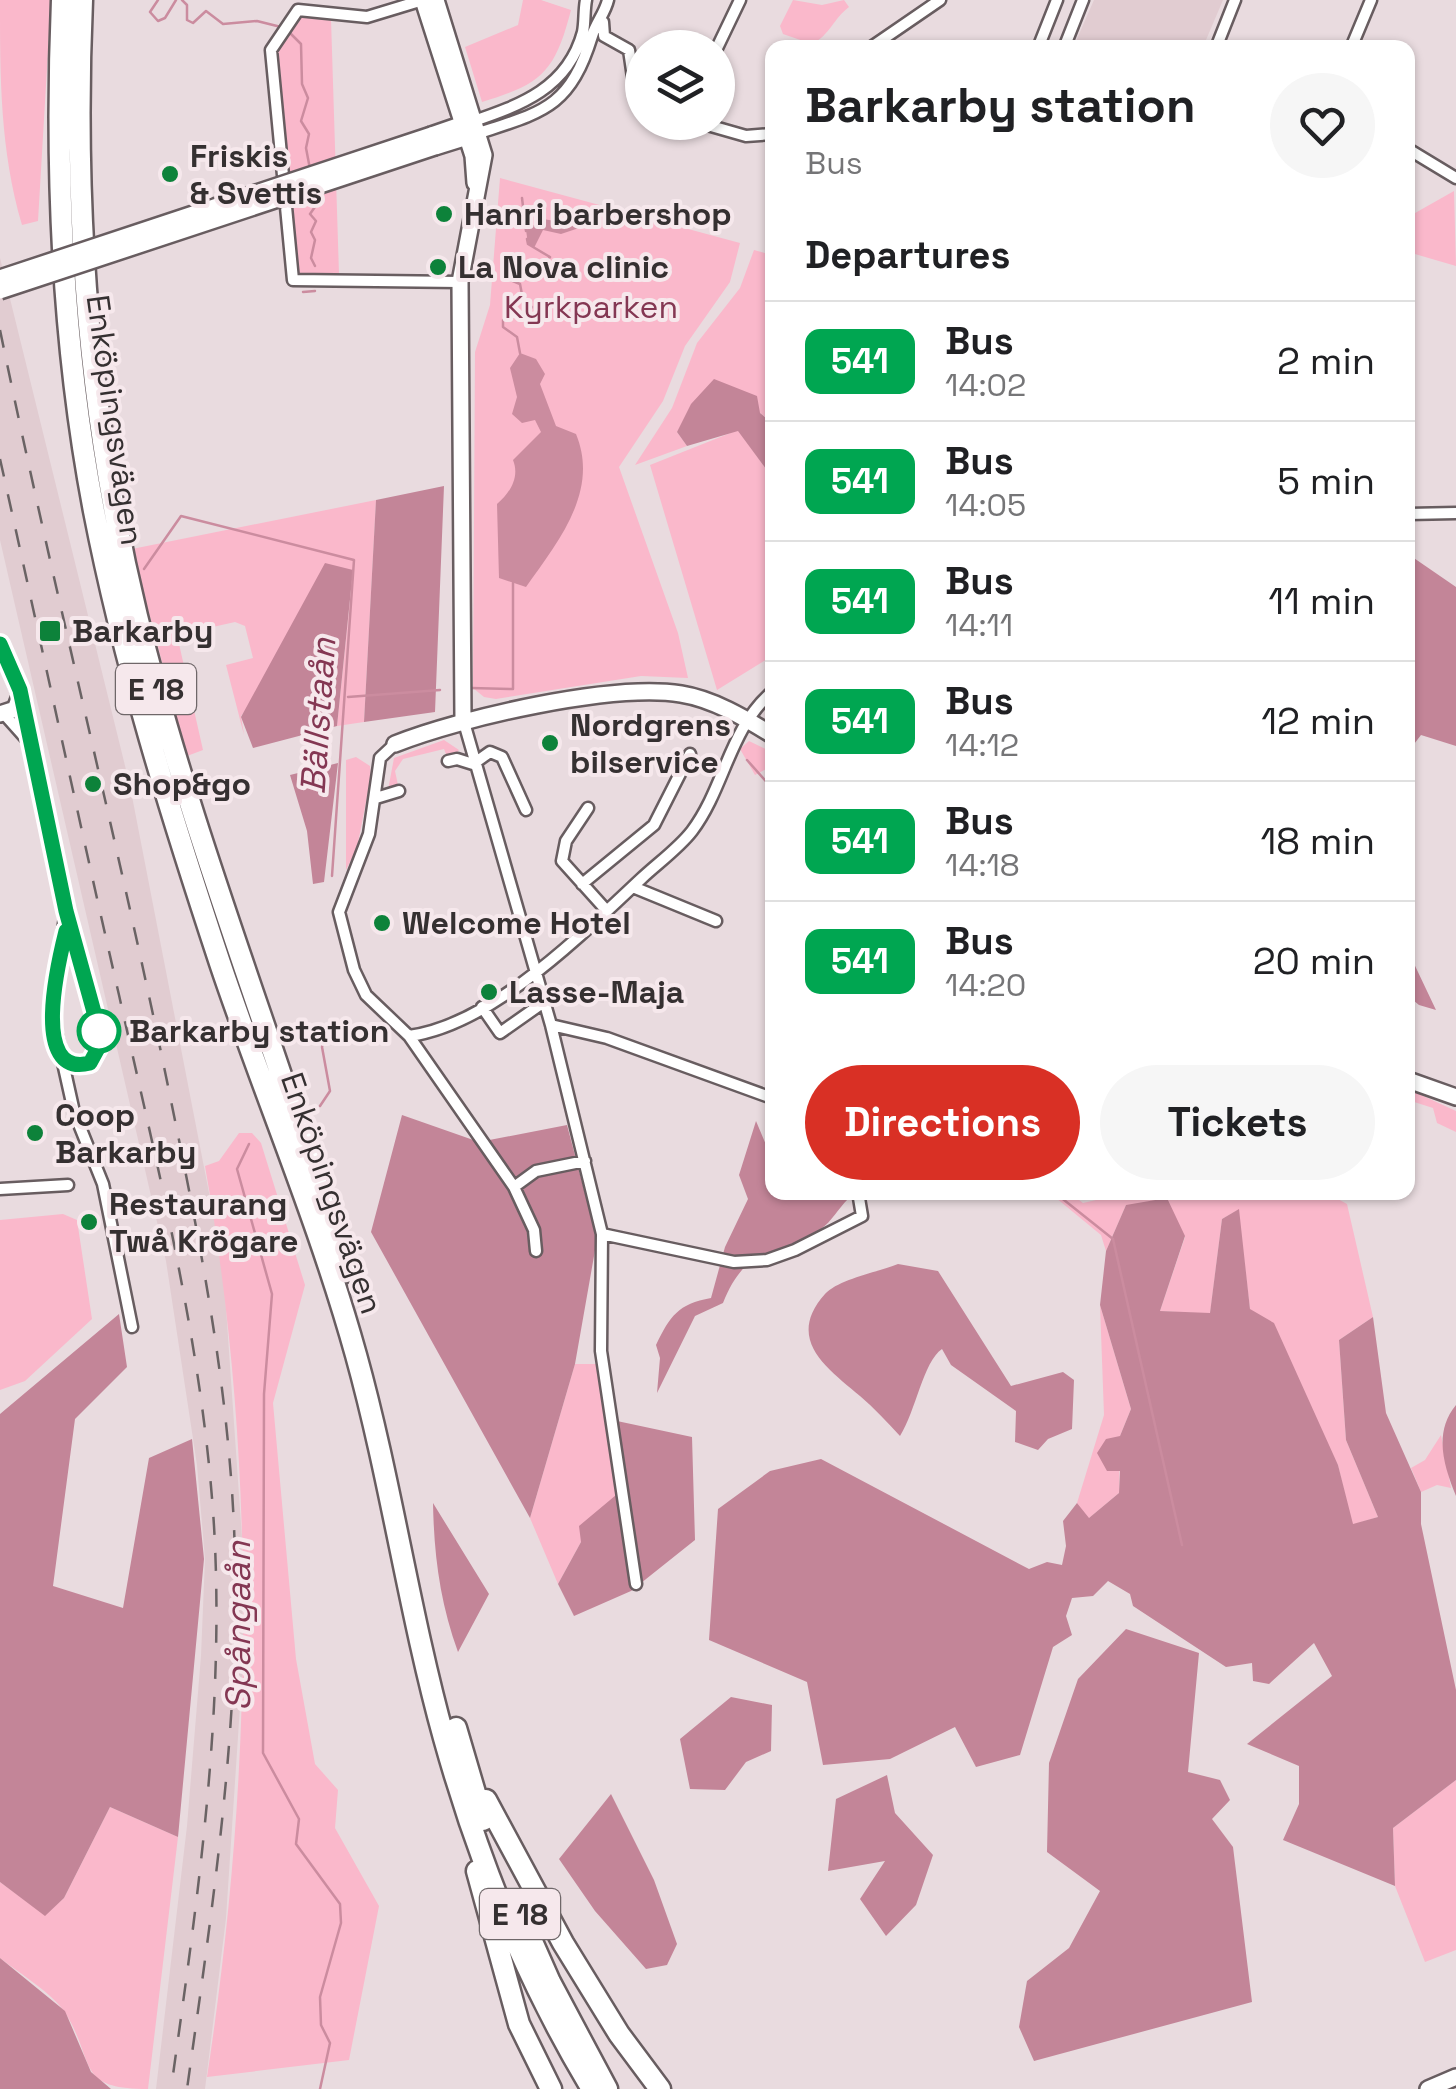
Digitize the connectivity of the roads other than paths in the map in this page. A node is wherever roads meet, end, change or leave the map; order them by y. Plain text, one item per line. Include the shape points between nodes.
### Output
1 (62, 0) edge
2 (82, 0) edge
3 (423, 0) edge
4 (436, 0) edge
5 (586, 0) edge
6 (740, 0) edge
7 (940, 0) edge
8 (1057, 0) edge
9 (1083, 0) edge
10 (1235, 0) edge
11 (1371, 0) edge
12 (607, 6) edge
13 (726, 30) edge
14 (588, 31) junction
15 (882, 40) edge
16 (1041, 40) edge
17 (1067, 40) edge
18 (1219, 40) edge
19 (1354, 40) edge
20 (625, 47) edge
21 (471, 129) junction
22 (735, 133) edge
23 (765, 135) edge
24 (433, 141) junction
25 (1415, 153) edge
26 (1456, 178) edge
27 (0, 278) edge
28 (460, 282) junction
29 (0, 291) edge
30 (1456, 512) edge
31 (1415, 514) edge
32 (0, 644) edge
33 (8, 680) edge
34 (765, 700) edge
35 (20, 702) junction
36 (2, 714) edge
37 (463, 719) junction
38 (747, 719) junction
39 (765, 730) edge
40 (29, 743) junction
41 (395, 744) joint
42 (690, 754) dead end
43 (448, 762) dead end
44 (473, 764) junction
45 (399, 791) dead end
46 (376, 798) junction
47 (588, 808) dead end
48 (526, 810) dead end
49 (582, 884) junction
50 (632, 887) junction
51 (606, 911) junction
52 (716, 921) dead end
53 (534, 972) junction
54 (544, 1002) junction
55 (482, 1006) junction
56 (551, 1025) junction
57 (408, 1036) junction
58 (1415, 1082) edge
59 (765, 1095) edge
60 (1456, 1097) edge
61 (585, 1161) junction
62 (68, 1185) dead end
63 (514, 1187) junction
64 (0, 1189) edge
65 (859, 1200) edge
66 (602, 1234) junction
67 (536, 1251) dead end
68 (132, 1327) dead end
69 (636, 1584) dead end
70 (456, 1729) junction
71 (459, 1791) junction
72 (1456, 2076) edge
73 (551, 2089) edge
74 (592, 2089) edge
75 (607, 2089) edge
76 (660, 2089) edge
77 (1428, 2089) edge

1 - 71 highway, Enköpingsvägen / E 18 via 58,89 66,297 93,506 118,621 218,957 356,1354
2 - 70 highway, Enköpingsvägen / E 18 via 85,294 112,500 132,595 219,896 369,1351
3 - 21 street
3 - 28 street via 367,17 298,10 274,44 270,59 293,280
4 - 21 street
5 - 14 street
6 - 13 street
7 - 15 street
8 - 16 street
9 - 17 street
10 - 18 street
11 - 19 street
12 - 14 street
12 - 20 street via 602,31
14 - 21 street via 546,90
21 - 24 street
21 - 28 street via 476,192
22 - 23 street
24 - 27 street, bridge
24 - 29 street, bridge
25 - 26 street
28 - 37 street
30 - 31 street
32 - 33 street
33 - 35 street
34 - 38 street
35 - 36 street
35 - 40 street
36 - 40 street
37 - 38 street via 656,693 683,694
37 - 41 street
37 - 44 street
38 - 39 street
38 - 50 street via 693,830
40 - 68 street via 66,911 50,999 81,1134 103,1184
41 - 46 street via 380,758
42 - 49 street via 654,825
43 - 44 street
44 - 48 street via 490,752 502,756
44 - 53 street
45 - 46 street
46 - 57 street via 339,922 366,996
47 - 49 street via 562,860
49 - 51 street
50 - 51 street
50 - 52 street
51 - 53 street
53 - 54 street
53 - 55 street
54 - 55 street via 500,1033
54 - 56 street
55 - 57 street
56 - 59 street
56 - 61 street
57 - 63 street
58 - 60 street
61 - 63 street via 536,1170
61 - 66 street
62 - 64 street
63 - 67 street
65 - 66 street via 862,1216 767,1260 734,1262
66 - 69 street via 601,1351
70 - 75 highway, Enköpingsvägen / E 18 via 519,1912
70 - 76 highway via 516,1862 619,2034
71 - 73 highway via 502,1971
71 - 74 highway, Enköpingsvägen / E 18 via 520,1950
72 - 77 street

